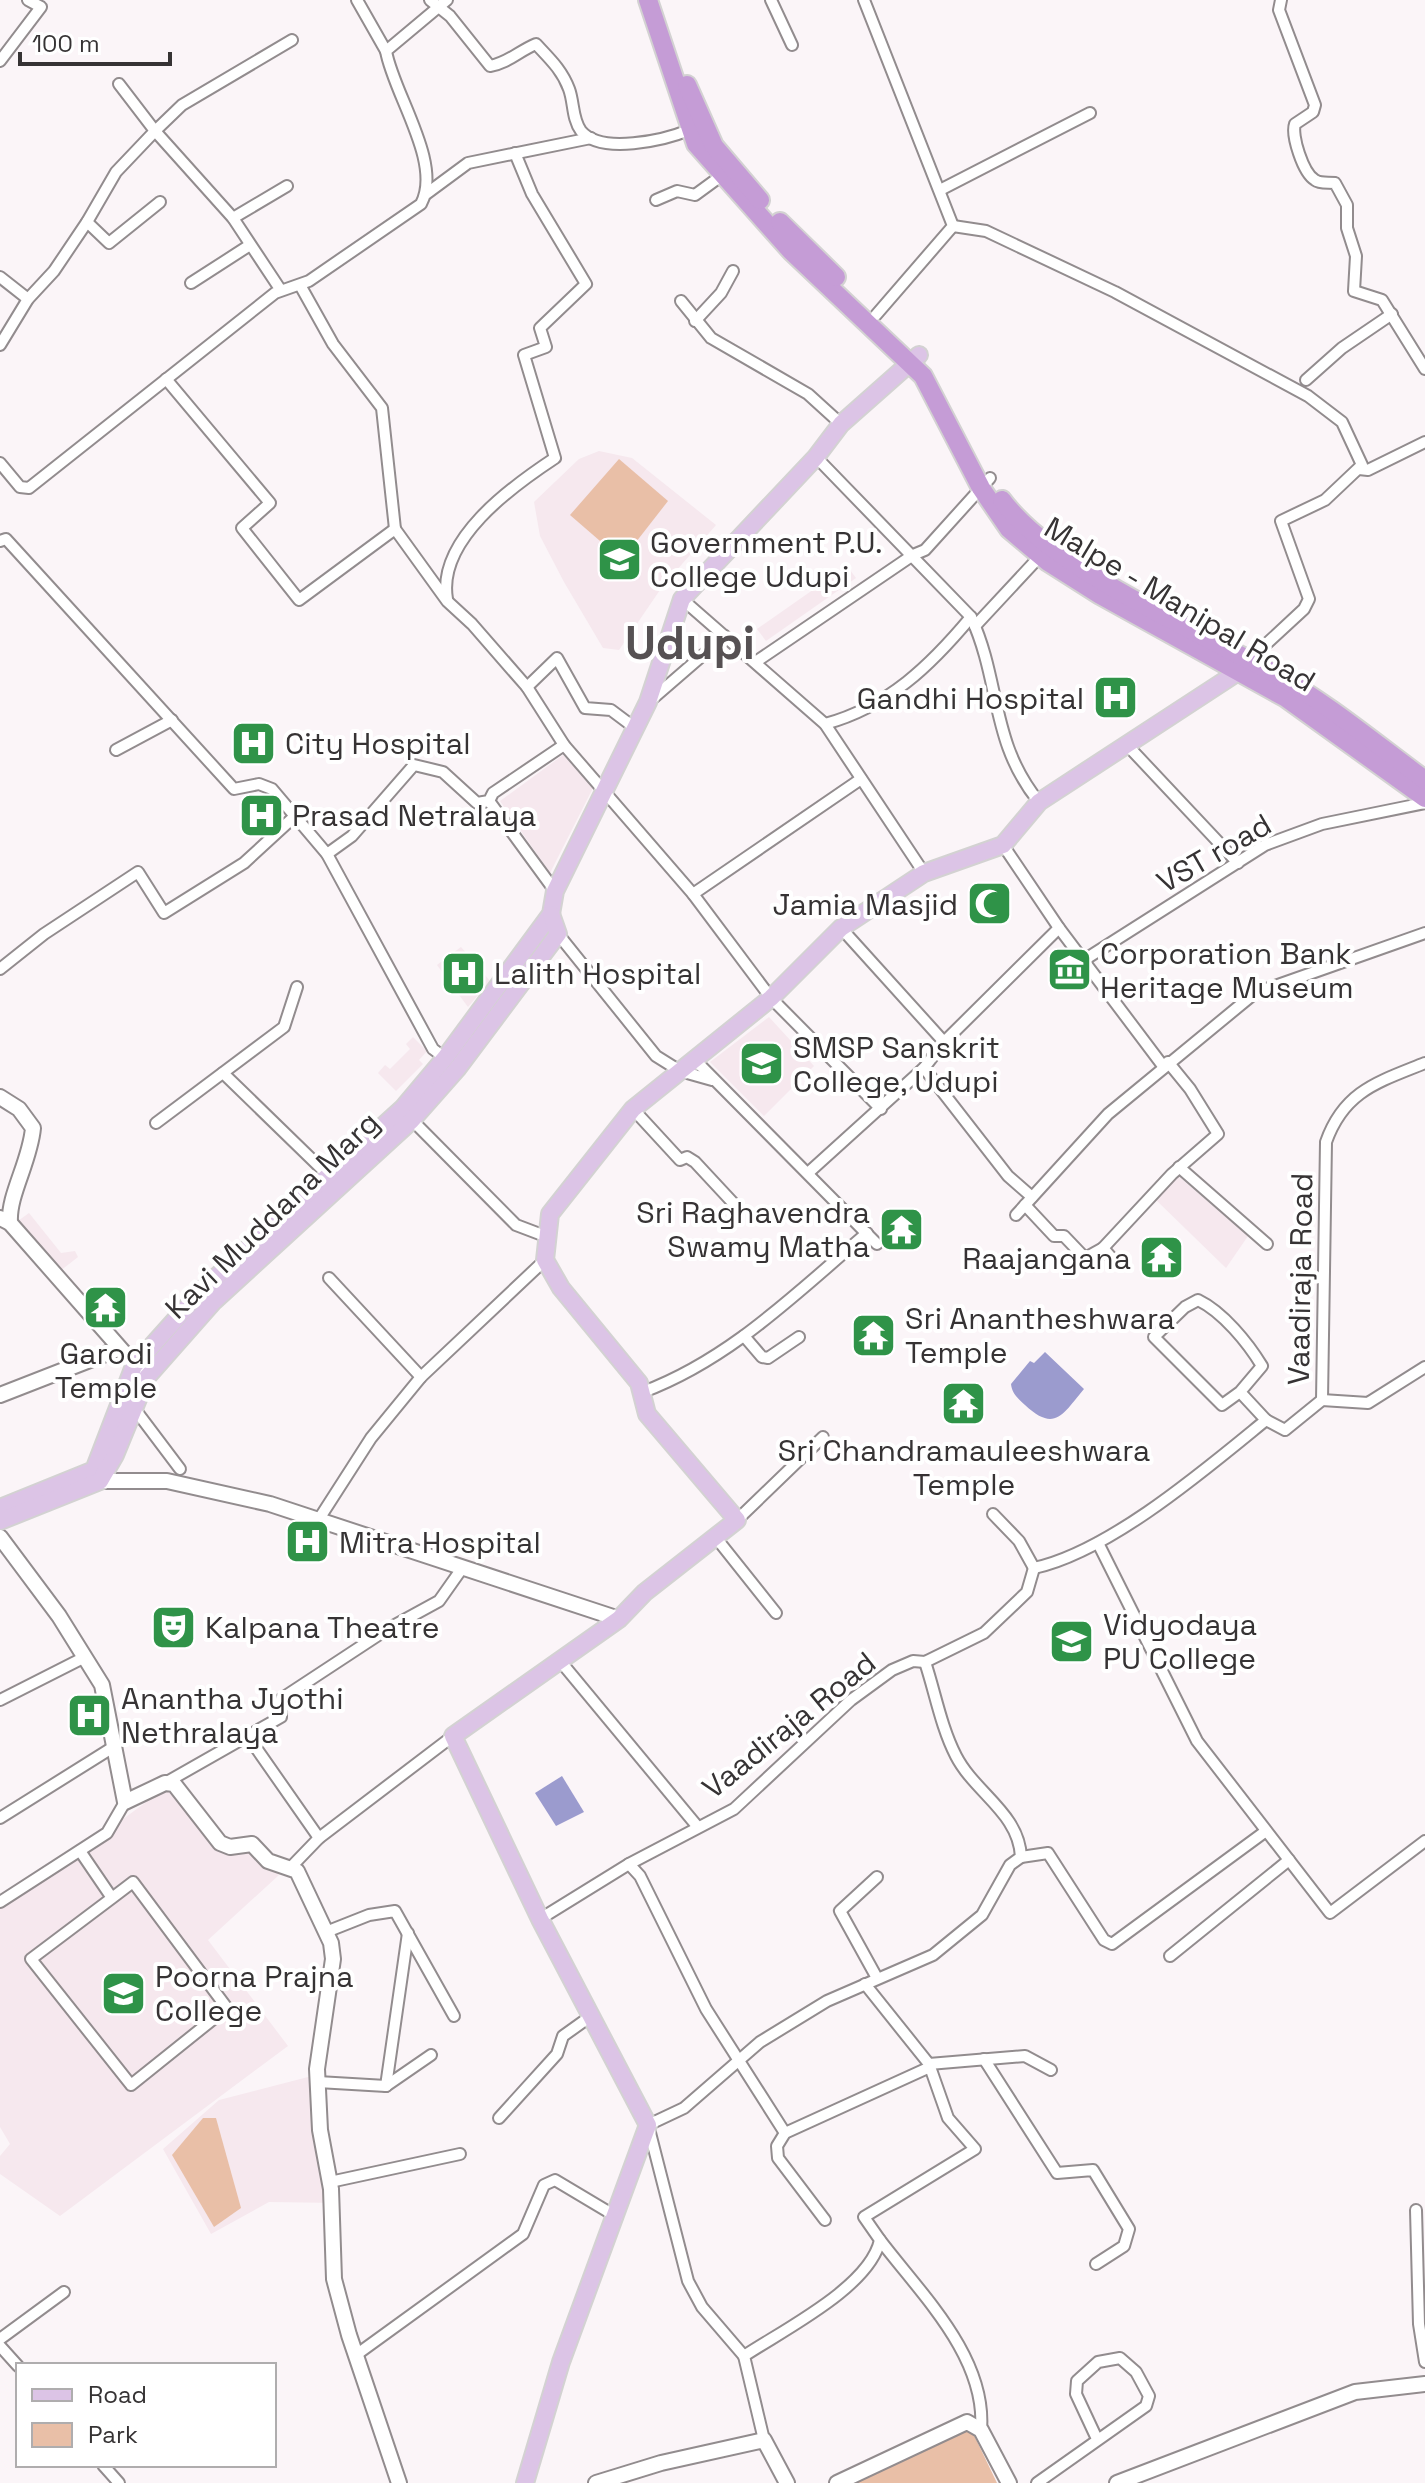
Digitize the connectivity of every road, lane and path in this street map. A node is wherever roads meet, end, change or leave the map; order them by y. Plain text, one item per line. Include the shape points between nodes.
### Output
1 (28, 0) edge
2 (357, 0) edge
3 (648, 0) edge
4 (660, 0) edge
5 (771, 0) edge
6 (864, 0) edge
7 (1281, 0) edge
8 (439, 2) edge
9 (292, 40) dead end
10 (792, 45) dead end
11 (386, 51) junction
12 (0, 61) edge
13 (119, 84) dead end
14 (1090, 113) dead end
15 (689, 130) junction
16 (155, 131) junction
17 (591, 138) junction
18 (515, 153) junction
19 (721, 176) junction
20 (287, 186) dead end
21 (940, 190) junction
22 (426, 194) junction
23 (656, 200) dead end
24 (160, 202) dead end
25 (233, 218) junction
26 (87, 222) junction
27 (953, 226) junction
28 (250, 245) junction
29 (733, 271) dead end
30 (0, 277) edge
31 (191, 283) dead end
32 (300, 285) junction
33 (280, 289) junction
34 (28, 299) junction
35 (681, 301) dead end
36 (1392, 314) junction
37 (876, 315) junction
38 (695, 321) junction
39 (0, 345) edge
40 (915, 358) junction
41 (1425, 369) edge
42 (166, 379) junction
43 (1306, 380) dead end
44 (841, 424) junction
45 (1425, 442) edge
46 (816, 457) junction
47 (0, 463) edge
48 (1359, 469) junction
49 (985, 483) junction
50 (395, 529) junction
51 (0, 541) edge
52 (1045, 550) junction
53 (913, 555) junction
54 (682, 599) junction
55 (447, 601) junction
56 (973, 622) junction
57 (725, 636) junction
58 (757, 661) junction
59 (1244, 666) junction
60 (527, 687) junction
61 (648, 702) junction
62 (172, 720) junction
63 (825, 724) junction
64 (635, 728) junction
65 (564, 745) junction
66 (1128, 746) junction
67 (116, 750) dead end
68 (861, 779) junction
69 (1425, 780) edge
70 (603, 791) junction
71 (1425, 800) edge
72 (489, 801) junction
73 (1039, 802) junction
74 (295, 816) junction
75 (1003, 845) junction
76 (327, 854) junction
77 (1238, 863) junction
78 (924, 873) junction
79 (555, 891) junction
80 (693, 894) junction
81 (551, 914) junction
82 (841, 928) junction
83 (1059, 928) junction
84 (1425, 933) edge
85 (558, 934) junction
86 (1084, 960) junction
87 (0, 969) edge
88 (297, 987) dead end
89 (771, 998) junction
90 (944, 1042) junction
91 (445, 1058) junction
92 (695, 1060) junction
93 (1425, 1063) edge
94 (1165, 1064) junction
95 (924, 1068) junction
96 (680, 1071) junction
97 (223, 1073) junction
98 (717, 1082) junction
99 (0, 1097) edge
100 (633, 1109) junction
101 (881, 1109) junction
102 (412, 1120) junction
103 (156, 1123) dead end
104 (1179, 1167) junction
105 (808, 1173) junction
106 (330, 1177) junction
107 (1029, 1201) junction
108 (735, 1205) dead end
109 (1016, 1215) dead end
110 (5, 1220) edge
111 (867, 1233) junction
112 (545, 1236) junction
113 (877, 1244) dead end
114 (1267, 1244) dead end
115 (545, 1260) junction
116 (329, 1278) dead end
117 (744, 1336) junction
118 (799, 1337) dead end
119 (118, 1349) junction
120 (134, 1366) junction
121 (1425, 1367) edge
122 (147, 1377) junction
123 (421, 1377) junction
124 (643, 1392) junction
125 (1240, 1392) junction
126 (0, 1395) edge
127 (1322, 1400) junction
128 (134, 1408) junction
129 (1266, 1420) junction
130 (823, 1437) dead end
131 (180, 1469) dead end
132 (97, 1476) junction
133 (0, 1508) edge
134 (993, 1514) dead end
135 (319, 1519) junction
136 (737, 1520) junction
137 (0, 1521) edge
138 (0, 1537) edge
139 (717, 1539) junction
140 (1098, 1543) junction
141 (463, 1567) junction
142 (1034, 1568) junction
143 (776, 1613) dead end
144 (619, 1619) junction
145 (85, 1657) junction
146 (561, 1662) junction
147 (925, 1662) junction
148 (0, 1700) edge
149 (247, 1735) junction
150 (453, 1736) junction
151 (115, 1746) junction
152 (165, 1783) junction
153 (125, 1802) junction
154 (0, 1818) edge
155 (697, 1826) junction
156 (1266, 1831) junction
157 (319, 1838) junction
158 (1425, 1841) edge
159 (80, 1851) junction
160 (1021, 1857) junction
161 (1289, 1860) junction
162 (629, 1864) junction
163 (291, 1867) junction
164 (877, 1877) dead end
165 (112, 1898) junction
166 (0, 1902) edge
167 (540, 1919) junction
168 (326, 1932) junction
169 (408, 1933) junction
170 (1170, 1956) dead end
171 (877, 1978) junction
172 (865, 1984) junction
173 (454, 2016) dead end
174 (591, 2016) junction
175 (431, 2055) dead end
176 (984, 2059) junction
177 (740, 2061) junction
178 (929, 2065) junction
179 (1051, 2070) dead end
180 (318, 2082) junction
181 (386, 2086) junction
182 (499, 2118) dead end
183 (648, 2125) junction
184 (785, 2133) junction
185 (460, 2154) dead end
186 (330, 2182) junction
187 (1416, 2210) dead end
188 (617, 2217) junction
189 (825, 2220) dead end
190 (880, 2240) junction
191 (1096, 2264) dead end
192 (64, 2292) dead end
193 (0, 2339) edge
194 (0, 2346) edge
195 (356, 2355) junction
196 (744, 2356) junction
197 (1425, 2362) edge
198 (16, 2364) edge
199 (1425, 2384) edge
200 (981, 2430) junction
201 (1097, 2439) junction
202 (764, 2440) junction
203 (105, 2467) edge
204 (119, 2483) edge
205 (399, 2483) edge
206 (525, 2483) edge
207 (596, 2483) edge
208 (787, 2483) edge
209 (837, 2483) edge
210 (1009, 2483) edge
211 (1037, 2483) edge
212 (1117, 2483) edge

1 - 12 street via 41,7
2 - 11 street
3 - 15 highway, Malpe - Manipal Road
4 - 37 highway, Malpe - Manipal Road via 693,104 714,146 779,221
5 - 10 street
6 - 21 street
7 - 36 street via 1279,10 1315,105 1295,124 1294,138 1311,177 1335,183 1346,200 1347,233 1356,256 1354,291 1382,300
8 - 11 street
8 - 17 street via 490,66 505,64 536,44 559,67 580,130
9 - 16 street via 182,105
11 - 22 street via 422,152
13 - 16 street
14 - 21 street
15 - 17 street via 626,145
15 - 19 highway, Malpe - Manipal Road
16 - 25 street
16 - 26 street via 116,172
17 - 18 street
18 - 22 street via 468,163
18 - 55 street via 532,194 586,284 540,328 546,347 524,355 555,458 524,478 462,540 444,582
19 - 23 street via 695,195 677,191
19 - 40 highway, Malpe - Manipal Road via 791,251
20 - 25 street
21 - 27 street
22 - 32 street via 413,210
24 - 26 street via 109,243
25 - 28 street
26 - 34 street
27 - 37 street
27 - 48 street via 986,231 1115,292 1308,396 1342,422 1362,460
28 - 31 street
28 - 33 street
29 - 38 street
30 - 34 street
32 - 33 street
32 - 50 street via 333,344 382,408
33 - 42 street
34 - 39 street
35 - 38 street
36 - 41 street
36 - 43 street
37 - 40 highway, Malpe - Manipal Road
38 - 44 street via 711,338 808,394
40 - 44 main road
40 - 49 highway, Malpe - Manipal Road via 940,382
42 - 47 street via 29,488 20,487
42 - 50 street via 270,503 242,528 299,600
44 - 46 main road
45 - 48 street via 1368,470
46 - 53 street
46 - 54 main road
48 - 59 street via 1325,500 1281,521 1309,599
49 - 52 highway, Malpe - Manipal Road
49 - 53 street via 925,550
50 - 55 street
51 - 62 street via 6,539
52 - 56 street
52 - 59 highway, Malpe - Manipal Road
53 - 56 street
53 - 58 street
54 - 57 street
54 - 61 main road, Kavi Muddana Marg
55 - 60 street
56 - 63 street via 916,678 851,717
56 - 73 street via 1002,737 1021,780
57 - 58 street
57 - 61 street
58 - 63 street
59 - 66 main road
59 - 69 highway, Malpe - Manipal Road via 1298,689
59 - 71 highway, Malpe - Manipal Road
60 - 64 street via 557,658 585,708 611,710
60 - 65 street
61 - 64 main road, Kavi Muddana Marg
62 - 67 street
62 - 74 street via 234,789 259,784 272,789
63 - 68 street
64 - 70 main road, Kavi Muddana Marg
65 - 70 street
65 - 72 street via 493,793
66 - 73 main road
66 - 77 street
68 - 78 street
68 - 80 street
70 - 79 main road, Kavi Muddana Marg
70 - 80 street
71 - 77 street, VST road via 1322,824 1265,845
72 - 76 street via 477,803 443,772 414,765 352,836
72 - 79 street
73 - 75 main road
74 - 76 street
74 - 87 street via 244,863 164,913 138,872
75 - 78 main road
75 - 83 street
76 - 91 street via 433,1049
77 - 86 street, VST road
78 - 82 main road
79 - 81 main road, Kavi Muddana Marg
80 - 89 street
81 - 85 main road, Kavi Muddana Marg
81 - 91 main road, Kavi Muddana Marg
82 - 89 main road
82 - 90 street
83 - 86 street
83 - 90 street
84 - 94 street via 1255,993
85 - 96 street via 656,1056
85 - 102 main road, Kavi Muddana Marg
86 - 94 street
88 - 97 street via 284,1027
89 - 92 main road
89 - 101 street
90 - 95 street
91 - 106 main road, Kavi Muddana Marg via 403,1108
92 - 96 main road
92 - 98 street
93 - 127 street, Vaadiraja Road via 1359,1092 1335,1116 1326,1142
94 - 104 street via 1190,1089 1218,1134
94 - 107 street via 1108,1114
95 - 101 street
95 - 107 street
96 - 98 street
96 - 100 main road
97 - 103 street
97 - 106 street
98 - 105 street
99 - 110 street via 19,1109 33,1128 31,1150
100 - 108 street via 680,1160 695,1162
100 - 112 main road via 569,1186 550,1214
101 - 105 street
102 - 112 street via 516,1225
102 - 122 main road, Kavi Muddana Marg via 214,1301
104 - 107 street via 1106,1252 1085,1258 1064,1236 1054,1236
104 - 114 street
105 - 111 street
106 - 120 main road, Kavi Muddana Marg via 204,1288
107 - 109 street
110 - 119 street
111 - 113 street
111 - 117 street
112 - 115 main road
115 - 123 street
115 - 124 main road
116 - 123 street
117 - 118 street via 768,1358
117 - 124 street via 685,1376
119 - 120 street
119 - 126 street
120 - 122 street
120 - 132 main road, Kavi Muddana Marg
121 - 127 street via 1368,1403
122 - 128 main road, Kavi Muddana Marg
123 - 135 street via 371,1438
124 - 136 main road via 647,1414
125 - 125 street via 1262,1366 1208,1305 1198,1300 1185,1307 1154,1337 1222,1405
125 - 129 street
127 - 129 street, Vaadiraja Road via 1285,1430
128 - 131 street
128 - 132 main road, Kavi Muddana Marg
129 - 140 street, Vaadiraja Road via 1205,1471
130 - 136 street
132 - 133 main road
132 - 135 street via 167,1481
132 - 137 main road
134 - 142 street via 1019,1541
135 - 141 street
136 - 139 main road
138 - 145 street
139 - 143 street
139 - 144 main road via 645,1592
140 - 142 street, Vaadiraja Road
140 - 156 street via 1197,1741
141 - 144 street
141 - 149 street via 439,1601 281,1699 281,1717
142 - 147 street, Vaadiraja Road via 1027,1592 984,1633
144 - 146 main road
145 - 148 street
145 - 151 street via 102,1685
146 - 150 main road
146 - 155 street
147 - 155 street, Vaadiraja Road via 913,1661 871,1685 734,1809
147 - 160 street via 954,1753 1012,1823
149 - 152 street
149 - 157 street
150 - 157 street
150 - 167 main road
151 - 153 street
151 - 154 street
152 - 153 street
152 - 163 street via 183,1792 220,1843 252,1844 268,1861
153 - 159 street via 107,1833
155 - 162 street, Vaadiraja Road
156 - 160 street via 1112,1944 1104,1940 1048,1853
156 - 161 street
157 - 163 street
158 - 161 street via 1330,1913
159 - 165 street
159 - 166 street
160 - 171 street via 1010,1865 982,1915 933,1955
161 - 170 street
162 - 167 street, Vaadiraja Road
162 - 177 street via 640,1876 706,2009
163 - 168 street via 302,1877
164 - 171 street via 840,1911
165 - 165 street via 133,1882 227,2008 131,2085 31,1959
167 - 174 main road
168 - 169 street via 389,1910 401,1918
168 - 180 street via 333,1959
169 - 173 street
169 - 181 street
171 - 172 street
172 - 177 street via 760,2042
172 - 178 street
174 - 182 street via 561,2039 557,2054
174 - 183 main road
175 - 181 street
176 - 178 street
176 - 179 street via 1025,2056
176 - 191 street via 1057,2173 1093,2170 1129,2229 1124,2246
177 - 183 street via 684,2108
177 - 184 street
178 - 184 street
178 - 190 street via 948,2118 975,2149 864,2217
180 - 181 street
180 - 186 street
183 - 188 main road
183 - 196 street via 688,2281 702,2307
184 - 189 street via 777,2146 778,2158
185 - 186 street
186 - 195 street via 334,2279
187 - 197 street
188 - 195 street via 555,2180 544,2185 523,2234
188 - 206 main road via 561,2362
190 - 196 street via 878,2252 846,2288
190 - 200 street via 960,2346 983,2404
192 - 193 street
194 - 198 street
195 - 205 street
196 - 202 street
199 - 212 street via 1355,2392
200 - 209 street via 967,2422
200 - 210 street
201 - 201 street via 1146,2406 1149,2396 1136,2372 1120,2358 1098,2362 1077,2381 1076,2394
201 - 211 street
202 - 207 street
202 - 208 street
203 - 204 street

